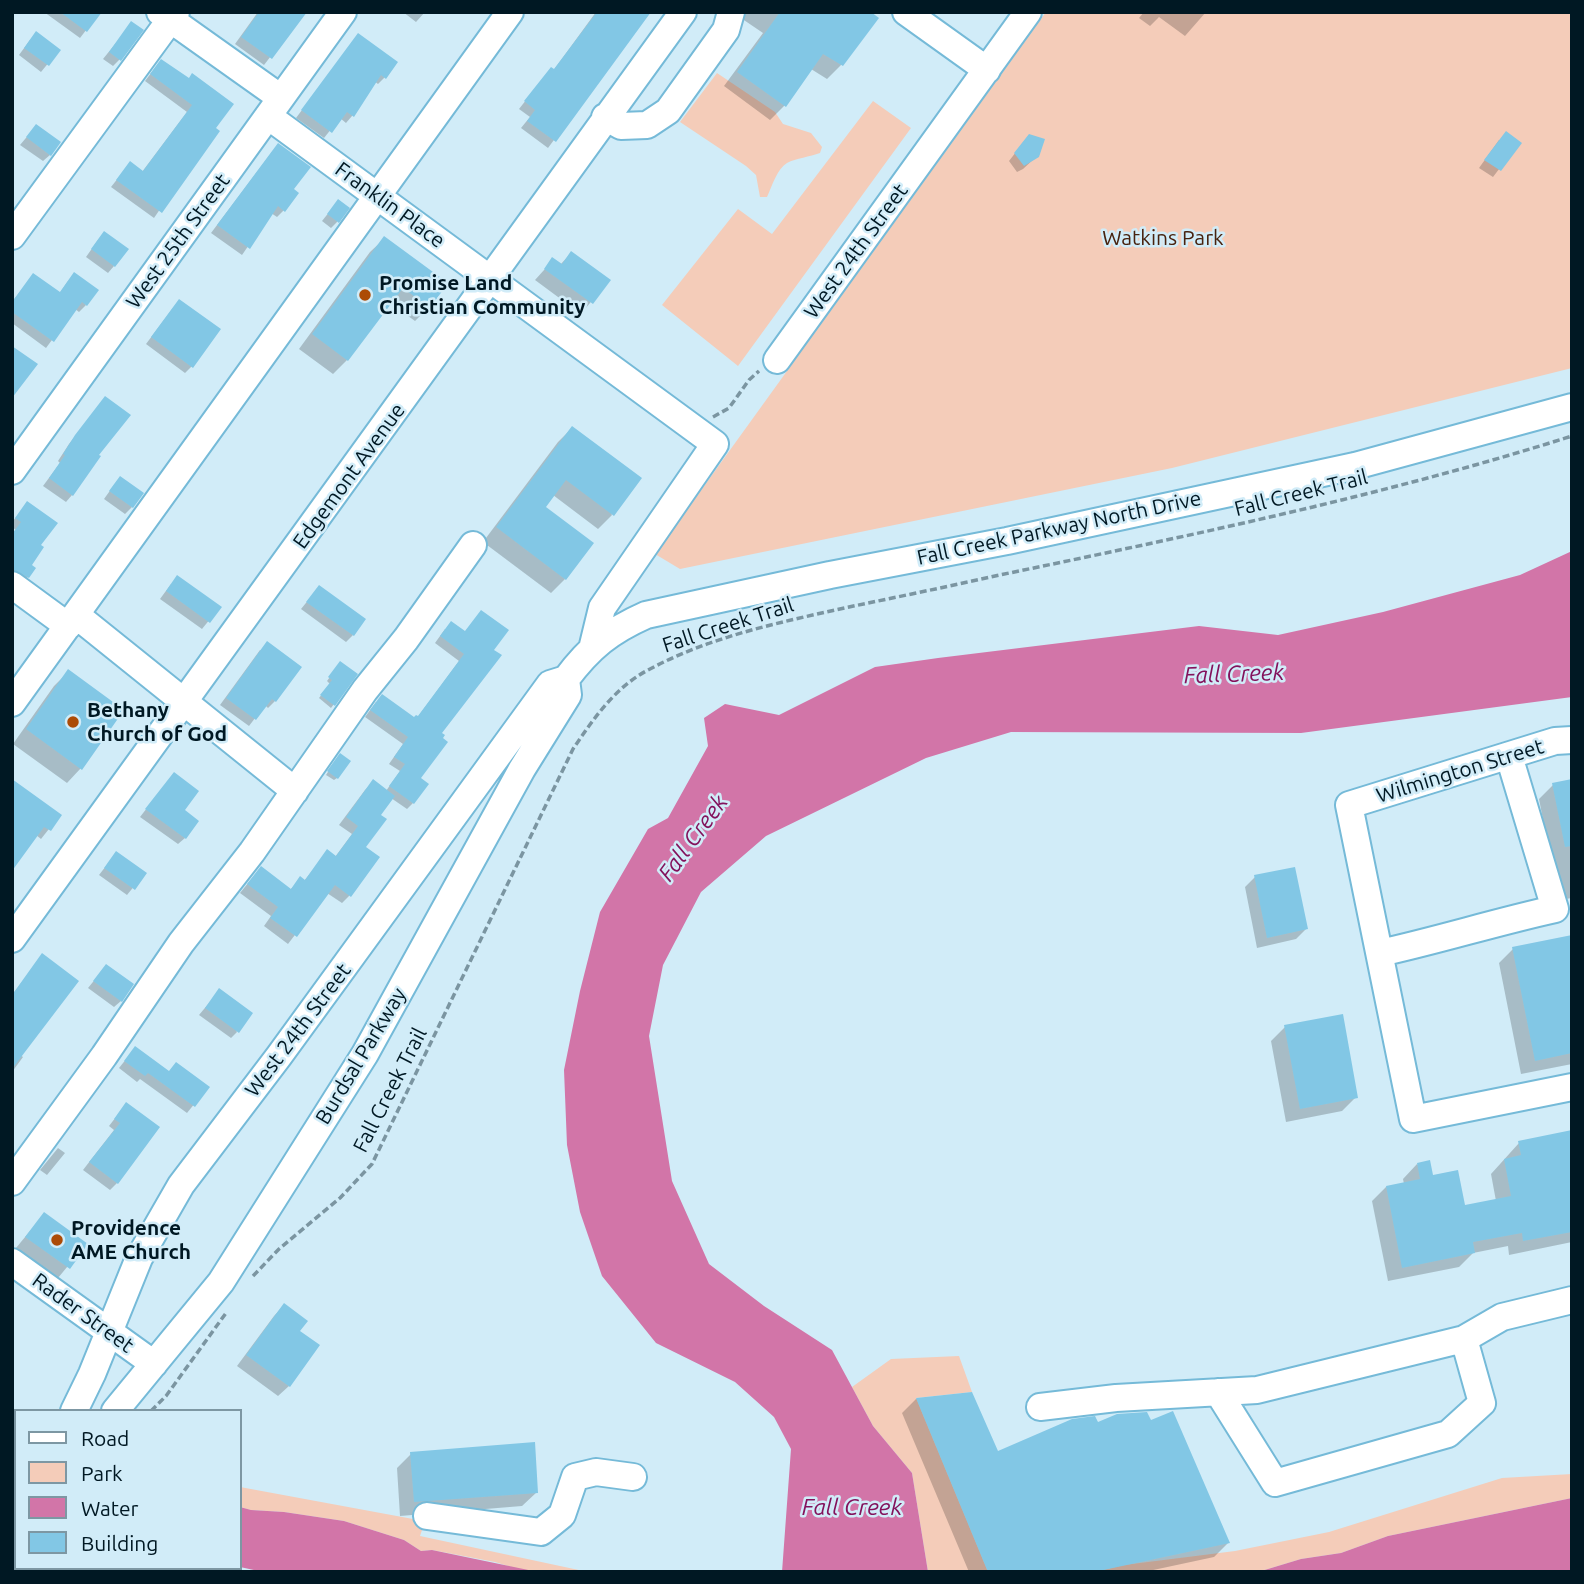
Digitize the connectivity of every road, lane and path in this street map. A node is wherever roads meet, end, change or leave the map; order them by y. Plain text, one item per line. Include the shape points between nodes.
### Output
1 (343, 12) edge
2 (510, 12) edge
3 (683, 12) edge
4 (731, 12) edge
5 (906, 12) edge
6 (1028, 12) edge
7 (169, 15) edge
8 (987, 70) junction
9 (275, 107) junction
10 (605, 117) junction
11 (378, 196) junction
12 (12, 236) edge
13 (491, 279) junction
14 (777, 360) joint
15 (1572, 408) edge
16 (688, 424) junction
17 (1572, 436) edge
18 (12, 471) edge
19 (473, 545) dead end
20 (12, 585) edge
21 (72, 621) junction
22 (593, 645) junction
23 (566, 678) junction
24 (12, 703) edge
25 (184, 704) junction
26 (1572, 740) edge
27 (1508, 756) junction
28 (295, 790) junction
29 (1563, 908) edge
30 (12, 939) edge
31 (1380, 953) junction
32 (1572, 1087) edge
33 (12, 1182) edge
34 (12, 1262) edge
35 (250, 1279) dead end
36 (1572, 1300) edge
37 (227, 1312) dead end
38 (108, 1331) junction
39 (1464, 1339) junction
40 (154, 1364) junction
41 (1218, 1392) junction
42 (1040, 1407) dead end
43 (75, 1409) edge
44 (117, 1409) edge
45 (152, 1409) edge
46 (634, 1477) dead end
47 (427, 1516) dead end

1 - 9 street, West 25th Street
2 - 11 street
3 - 10 street, Edgemont Avenue
4 - 10 street via 726,30 668,111 647,125 621,126
5 - 8 street
6 - 8 street, West 24th Street
7 - 9 street, Franklin Place
7 - 12 street
8 - 14 street, West 24th Street
9 - 11 street, Franklin Place
9 - 18 street, West 25th Street
10 - 13 street, Edgemont Avenue
11 - 13 street, Franklin Place
11 - 21 street
13 - 16 street, Franklin Place
13 - 25 street, Edgemont Avenue
14 - 16 path via 749,380 729,408 711,418 695,414
15 - 22 street, Fall Creek Parkway North Drive via 1355,466 646,615
16 - 22 street, Franklin Place via 715,444 602,608
17 - 35 path, Fall Creek Trail via 1209,532 769,624 693,649 648,670 617,692 573,749 372,1164
19 - 28 street
20 - 21 street
21 - 24 street
21 - 25 street
22 - 23 street, Fall Creek Parkway North Drive
23 - 38 street, West 24th Street via 550,684 181,1185 142,1251
23 - 40 street, Burdsal Parkway via 568,695 522,769 365,1055 221,1282
25 - 28 street
25 - 30 street, Edgemont Avenue
26 - 27 street, Wilmington Street
27 - 29 street
27 - 31 street, Wilmington Street via 1349,805
28 - 33 street
29 - 31 street
31 - 32 street via 1413,1119
34 - 38 street, Rader Street
36 - 39 street via 1503,1317
37 - 45 path
38 - 40 street, Rader Street
38 - 43 street, West 24th Street
39 - 41 street via 1257,1390
39 - 41 street via 1482,1403 1448,1434 1275,1483
40 - 44 street, Burdsal Parkway
41 - 42 street
46 - 47 street via 596,1472 575,1477 562,1515 541,1532

